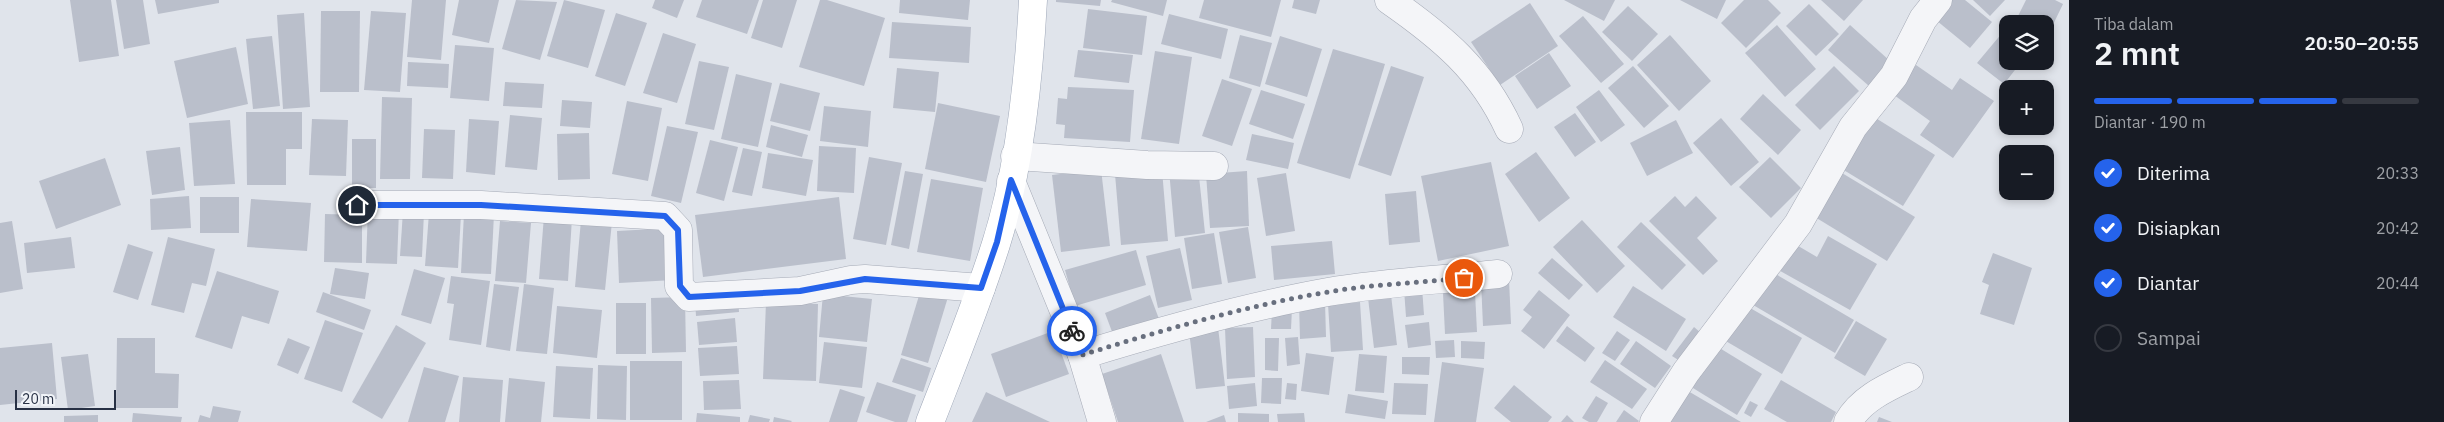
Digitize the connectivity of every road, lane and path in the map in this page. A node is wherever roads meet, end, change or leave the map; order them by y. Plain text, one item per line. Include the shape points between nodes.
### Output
1 (1033, 0) edge
2 (1389, 0) edge
3 (1938, 0) edge
4 (1509, 129) dead end
5 (1214, 166) dead end
6 (1013, 168) junction
7 (357, 205) dead end
8 (1498, 274) dead end
9 (981, 288) junction
10 (1082, 355) junction
11 (1909, 377) dead end
12 (930, 422) edge
13 (1102, 422) edge
14 (1654, 422) edge
15 (1848, 422) edge

1 - 6 main road
2 - 4 street via 1464,60 1497,103
3 - 14 street via 1923,19 1894,76 1853,127 1798,224 1686,372
5 - 6 street
6 - 9 main road via 997,242
6 - 10 street
7 - 9 street via 481,205 665,216 678,230 680,286 689,297 800,291 865,279
8 - 10 street via 1372,286 1261,305
9 - 12 main road
10 - 13 street
11 - 15 street via 1883,389 1864,403

